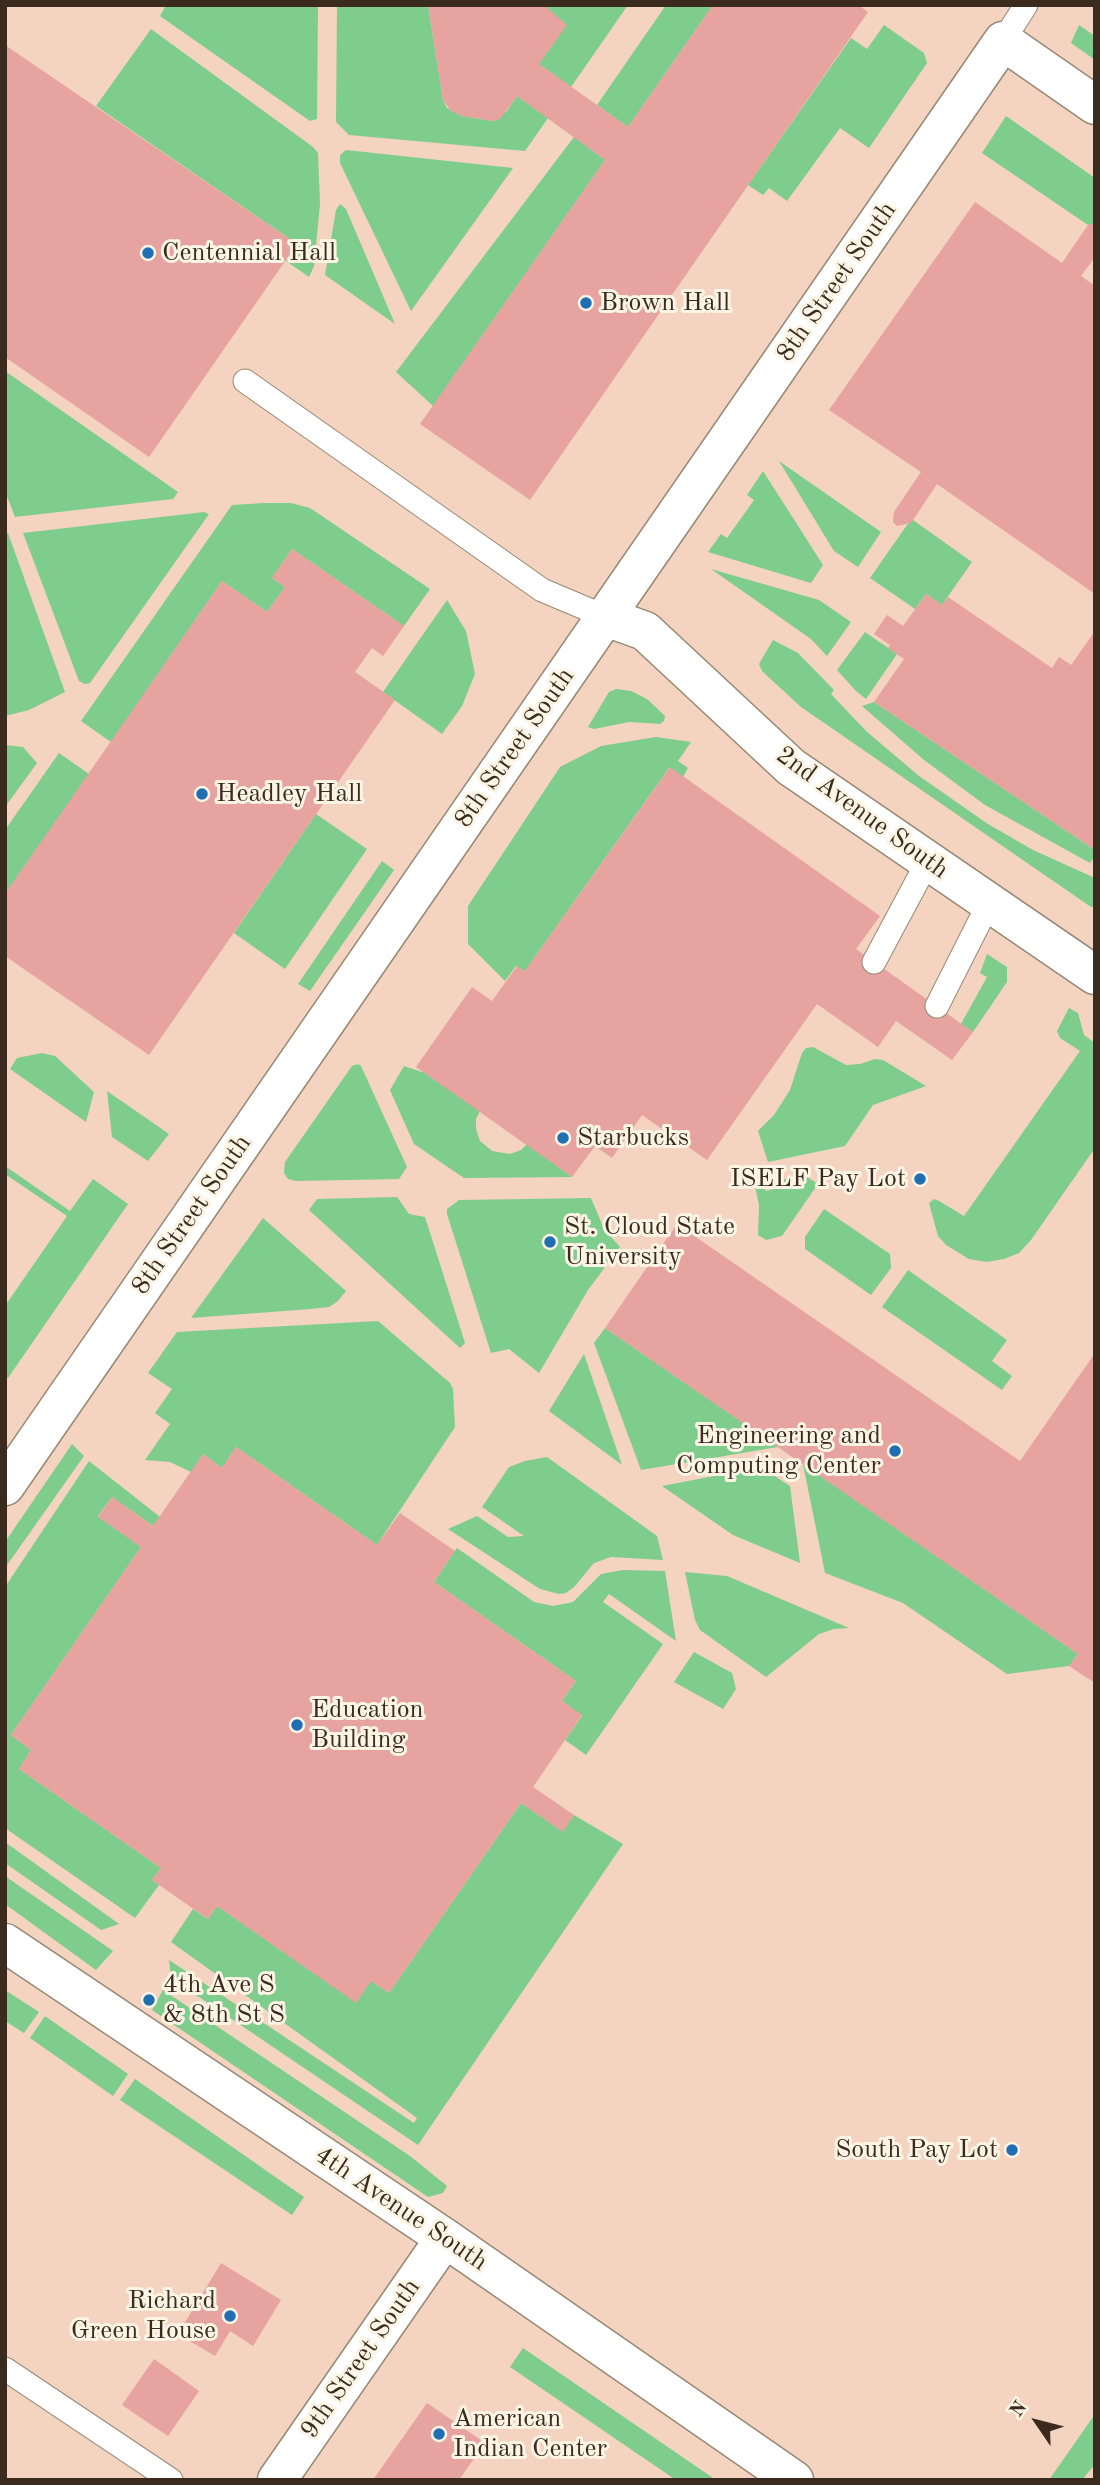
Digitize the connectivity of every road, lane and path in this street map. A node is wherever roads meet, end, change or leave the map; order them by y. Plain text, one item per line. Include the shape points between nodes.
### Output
1 (1026, 5) edge
2 (1003, 41) junction
3 (1095, 105) edge
4 (245, 381) dead end
5 (606, 617) junction
6 (928, 861) junction
7 (989, 903) junction
8 (874, 962) dead end
9 (1095, 975) edge
10 (937, 1006) dead end
11 (5, 1486) edge
12 (5, 1942) edge
13 (444, 2238) junction
14 (5, 2369) edge
15 (170, 2480) edge
16 (277, 2480) edge
17 (794, 2480) edge

1 - 2 lane
2 - 3 street
2 - 5 street, 8th Street South
4 - 5 lane via 542,590
5 - 6 street, 2nd Avenue South via 645,631 791,767
5 - 11 street, 8th Street South
6 - 7 street, 2nd Avenue South
6 - 8 lane
7 - 9 street, 2nd Avenue South
7 - 10 lane
12 - 13 street, 4th Avenue South
13 - 16 street, 9th Street South
13 - 17 street, 4th Avenue South
14 - 15 lane

